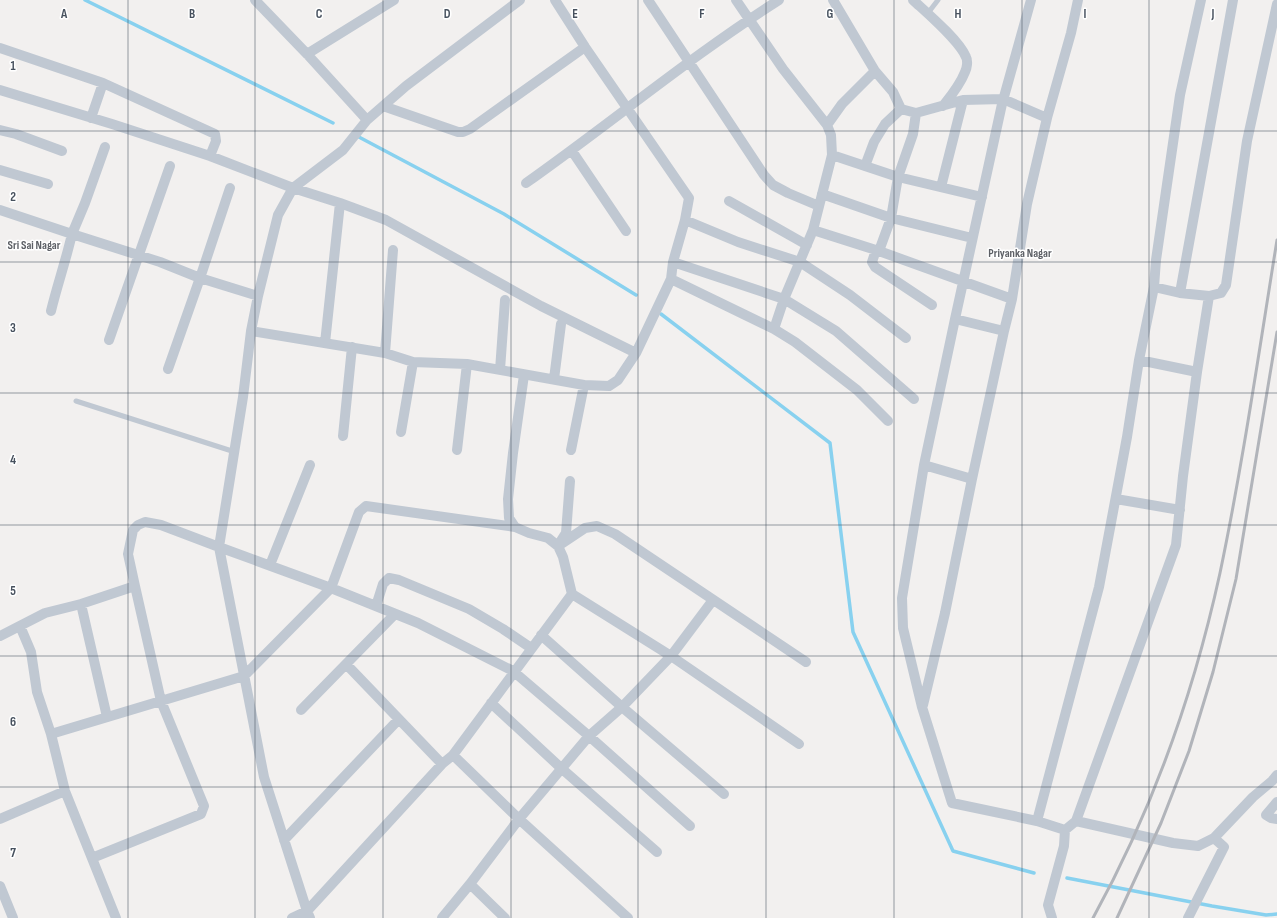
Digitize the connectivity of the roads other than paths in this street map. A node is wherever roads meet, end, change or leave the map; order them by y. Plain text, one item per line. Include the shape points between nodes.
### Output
1 (255, 0) edge
2 (394, 0) edge
3 (520, 0) edge
4 (555, 0) edge
5 (648, 0) edge
6 (736, 0) edge
7 (779, 0) edge
8 (833, 0) edge
9 (913, 0) edge
10 (938, 0) edge
11 (1031, 0) edge
12 (1078, 0) edge
13 (1201, 0) edge
14 (1233, 0) edge
15 (1268, 0) edge
16 (1277, 2) edge
17 (928, 13) junction
18 (749, 19) junction
19 (585, 47) junction
20 (0, 48) edge
21 (307, 54) junction
22 (689, 61) junction
23 (875, 70) junction
24 (103, 84) junction
25 (0, 90) edge
26 (1003, 99) junction
27 (963, 100) junction
28 (383, 106) junction
29 (943, 106) junction
30 (627, 108) junction
31 (900, 109) junction
32 (916, 113) junction
33 (91, 118) junction
34 (1047, 118) junction
35 (367, 120) junction
36 (827, 125) junction
37 (0, 130) edge
38 (105, 147) dead end
39 (62, 150) dead end
40 (572, 151) junction
41 (832, 155) junction
42 (210, 156) junction
43 (170, 166) dead end
44 (866, 166) junction
45 (0, 170) edge
46 (898, 177) junction
47 (526, 183) dead end
48 (48, 184) dead end
49 (941, 187) junction
50 (230, 188) dead end
51 (293, 188) junction
52 (822, 194) junction
53 (982, 197) junction
54 (729, 201) dead end
55 (340, 203) junction
56 (819, 206) junction
57 (0, 210) edge
58 (891, 218) junction
59 (685, 220) junction
60 (814, 230) junction
61 (626, 231) dead end
62 (72, 234) junction
63 (972, 238) junction
64 (807, 245) junction
65 (393, 250) dead end
66 (877, 250) junction
67 (139, 256) junction
68 (673, 262) junction
69 (800, 262) junction
70 (200, 278) junction
71 (670, 279) junction
72 (964, 282) junction
73 (1154, 287) junction
74 (1180, 293) junction
75 (258, 296) junction
76 (1209, 296) junction
77 (784, 299) junction
78 (1012, 299) junction
79 (505, 300) dead end
80 (932, 305) dead end
81 (51, 311) dead end
82 (955, 319) junction
83 (561, 324) dead end
84 (774, 329) junction
85 (251, 331) junction
86 (1004, 331) junction
87 (906, 338) dead end
88 (109, 340) dead end
89 (326, 343) junction
90 (352, 347) junction
91 (385, 353) junction
92 (636, 353) junction
93 (1139, 360) junction
94 (413, 362) junction
95 (467, 364) junction
96 (168, 369) dead end
97 (500, 370) junction
98 (1197, 372) junction
99 (524, 375) junction
100 (554, 379) junction
101 (584, 385) junction
102 (914, 399) dead end
103 (76, 401) dead end
104 (888, 421) dead end
105 (401, 432) dead end
106 (343, 436) dead end
107 (457, 450) dead end
108 (571, 450) dead end
109 (235, 452) junction
110 (310, 465) dead end
111 (924, 465) junction
112 (972, 479) junction
113 (570, 481) dead end
114 (1116, 499) junction
115 (1180, 510) junction
116 (515, 527) junction
117 (558, 546) junction
118 (219, 547) junction
119 (270, 565) junction
120 (135, 586) junction
121 (331, 588) junction
122 (572, 594) junction
123 (713, 600) junction
124 (81, 604) junction
125 (376, 606) junction
126 (395, 614) junction
127 (20, 626) junction
128 (0, 636) edge
129 (541, 636) junction
130 (531, 648) junction
131 (671, 656) junction
132 (806, 662) dead end
133 (346, 664) junction
134 (513, 671) junction
135 (244, 676) junction
136 (161, 701) junction
137 (491, 703) junction
138 (622, 707) junction
139 (922, 707) junction
140 (301, 710) dead end
141 (107, 717) junction
142 (399, 719) junction
143 (51, 734) junction
144 (589, 736) junction
145 (799, 744) dead end
146 (453, 754) junction
147 (442, 764) junction
148 (561, 768) junction
149 (1275, 779) edge
150 (64, 791) junction
151 (724, 794) dead end
152 (1277, 802) edge
153 (0, 819) edge
154 (519, 819) junction
155 (1277, 819) edge
156 (1037, 821) junction
157 (1076, 821) junction
158 (690, 826) dead end
159 (1066, 830) junction
160 (1214, 838) junction
161 (284, 840) junction
162 (657, 852) dead end
163 (92, 858) junction
164 (470, 884) junction
165 (0, 886) edge
166 (2, 899) edge
167 (309, 915) edge
168 (13, 918) edge
169 (116, 918) edge
170 (292, 918) edge
171 (442, 918) edge
172 (506, 918) edge
173 (628, 918) edge
174 (1052, 918) edge
175 (1188, 918) edge

1 - 21 street
2 - 21 street
3 - 28 street
4 - 19 street
5 - 22 street
6 - 18 street
7 - 18 street
8 - 23 street
9 - 17 street
10 - 17 lane
11 - 26 street
12 - 34 street
13 - 73 street via 1180,95
14 - 74 street
15 - 16 street
16 - 76 street via 1247,141 1226,285 1221,293
17 - 29 street via 961,48 967,59 966,71
18 - 22 street
18 - 36 street via 783,69
19 - 28 street via 463,132
19 - 30 street
20 - 24 street
21 - 35 street
22 - 30 street
22 - 56 street via 746,149 773,185
23 - 31 street via 893,92
23 - 36 street via 842,104
24 - 33 street
24 - 42 street via 215,134 216,141
25 - 33 street
26 - 27 street
26 - 34 street
26 - 53 street
27 - 29 street
27 - 49 street
28 - 35 street
29 - 32 street
30 - 40 street
30 - 59 street via 689,198
31 - 32 street
31 - 44 street via 885,124 874,142
32 - 46 street via 913,134
33 - 42 street
34 - 78 street via 1027,204
35 - 51 street via 343,150
36 - 41 street via 831,136
37 - 39 street
38 - 62 street
40 - 47 street
40 - 61 street
41 - 44 street
41 - 52 street
42 - 51 street
43 - 67 street
44 - 46 street
45 - 48 street
46 - 49 street
46 - 58 street
49 - 53 street
50 - 70 street
51 - 55 street
51 - 75 street via 278,215
52 - 56 street
52 - 58 street
53 - 63 street
54 - 64 street
55 - 89 street
55 - 92 street via 386,220 541,306
56 - 60 street
57 - 62 street
58 - 63 street
58 - 66 street
59 - 68 street
59 - 69 street via 738,242
60 - 64 street
60 - 66 street
62 - 67 street
62 - 81 street
63 - 72 street
64 - 69 street
65 - 91 street
66 - 72 street
66 - 80 street via 872,262 875,267
67 - 70 street
67 - 88 street
68 - 71 street
68 - 77 street
69 - 77 street
69 - 87 street via 850,295
70 - 75 street
70 - 96 street
71 - 84 street
71 - 92 street
72 - 78 street
72 - 82 street
73 - 74 street
73 - 93 street
74 - 76 street
75 - 85 street
76 - 98 street
77 - 84 street
77 - 102 street via 836,331
78 - 86 street
79 - 97 street
82 - 86 street
82 - 111 street
83 - 100 street
84 - 104 street via 813,355 857,390
85 - 89 street
85 - 109 street
86 - 112 street
89 - 90 street
90 - 91 street
90 - 106 street
91 - 94 street
92 - 101 street via 618,380 608,386
93 - 98 street
93 - 114 street
94 - 95 street
94 - 105 street
95 - 97 street
95 - 107 street
97 - 99 street
98 - 115 street
99 - 100 street
99 - 116 street via 508,499 509,518
100 - 101 street
101 - 108 street
103 - 109 lane
109 - 118 street
110 - 119 street
111 - 112 street
111 - 139 street via 902,598 903,628
112 - 139 street via 945,613
113 - 117 street via 566,533
114 - 115 street
114 - 156 street via 1100,587
115 - 157 street via 1176,545
116 - 117 street via 548,538
116 - 121 street via 366,506 359,512
117 - 122 street
117 - 123 street via 585,528 597,526 615,534
118 - 119 street
118 - 120 street via 161,525 145,522 138,525 133,530 128,554
118 - 135 street
119 - 121 street
120 - 124 street
120 - 136 street
121 - 125 street
121 - 135 street
122 - 129 street
122 - 131 street
123 - 131 street
123 - 132 street
124 - 127 street via 45,613
124 - 141 street
125 - 126 street
125 - 130 street via 382,584 389,578 399,580 469,609
126 - 133 street
126 - 134 street
127 - 128 street
127 - 143 street via 31,652 37,692
129 - 130 street
129 - 138 street
130 - 134 street
131 - 138 street
131 - 145 street
133 - 140 street
133 - 142 street
134 - 137 street
134 - 144 street
135 - 136 street
135 - 161 street via 264,777
136 - 141 street
136 - 163 street via 204,806 201,814
137 - 146 street
137 - 148 street
138 - 144 street
138 - 151 street
139 - 156 street via 952,803
141 - 143 street
142 - 147 street
142 - 161 street
143 - 150 street
144 - 148 street
144 - 158 street
146 - 147 street
146 - 154 street
147 - 167 street
148 - 154 street
148 - 162 street
149 - 160 street
150 - 153 street
150 - 163 street
152 - 155 street via 1266,815
154 - 164 street
154 - 173 street
156 - 159 street
157 - 159 street
157 - 160 street via 1172,843 1198,846
159 - 174 street via 1048,905
160 - 175 street via 1224,847
161 - 167 street
163 - 169 street
164 - 171 street
164 - 172 street
165 - 166 street
166 - 168 street
167 - 170 street

